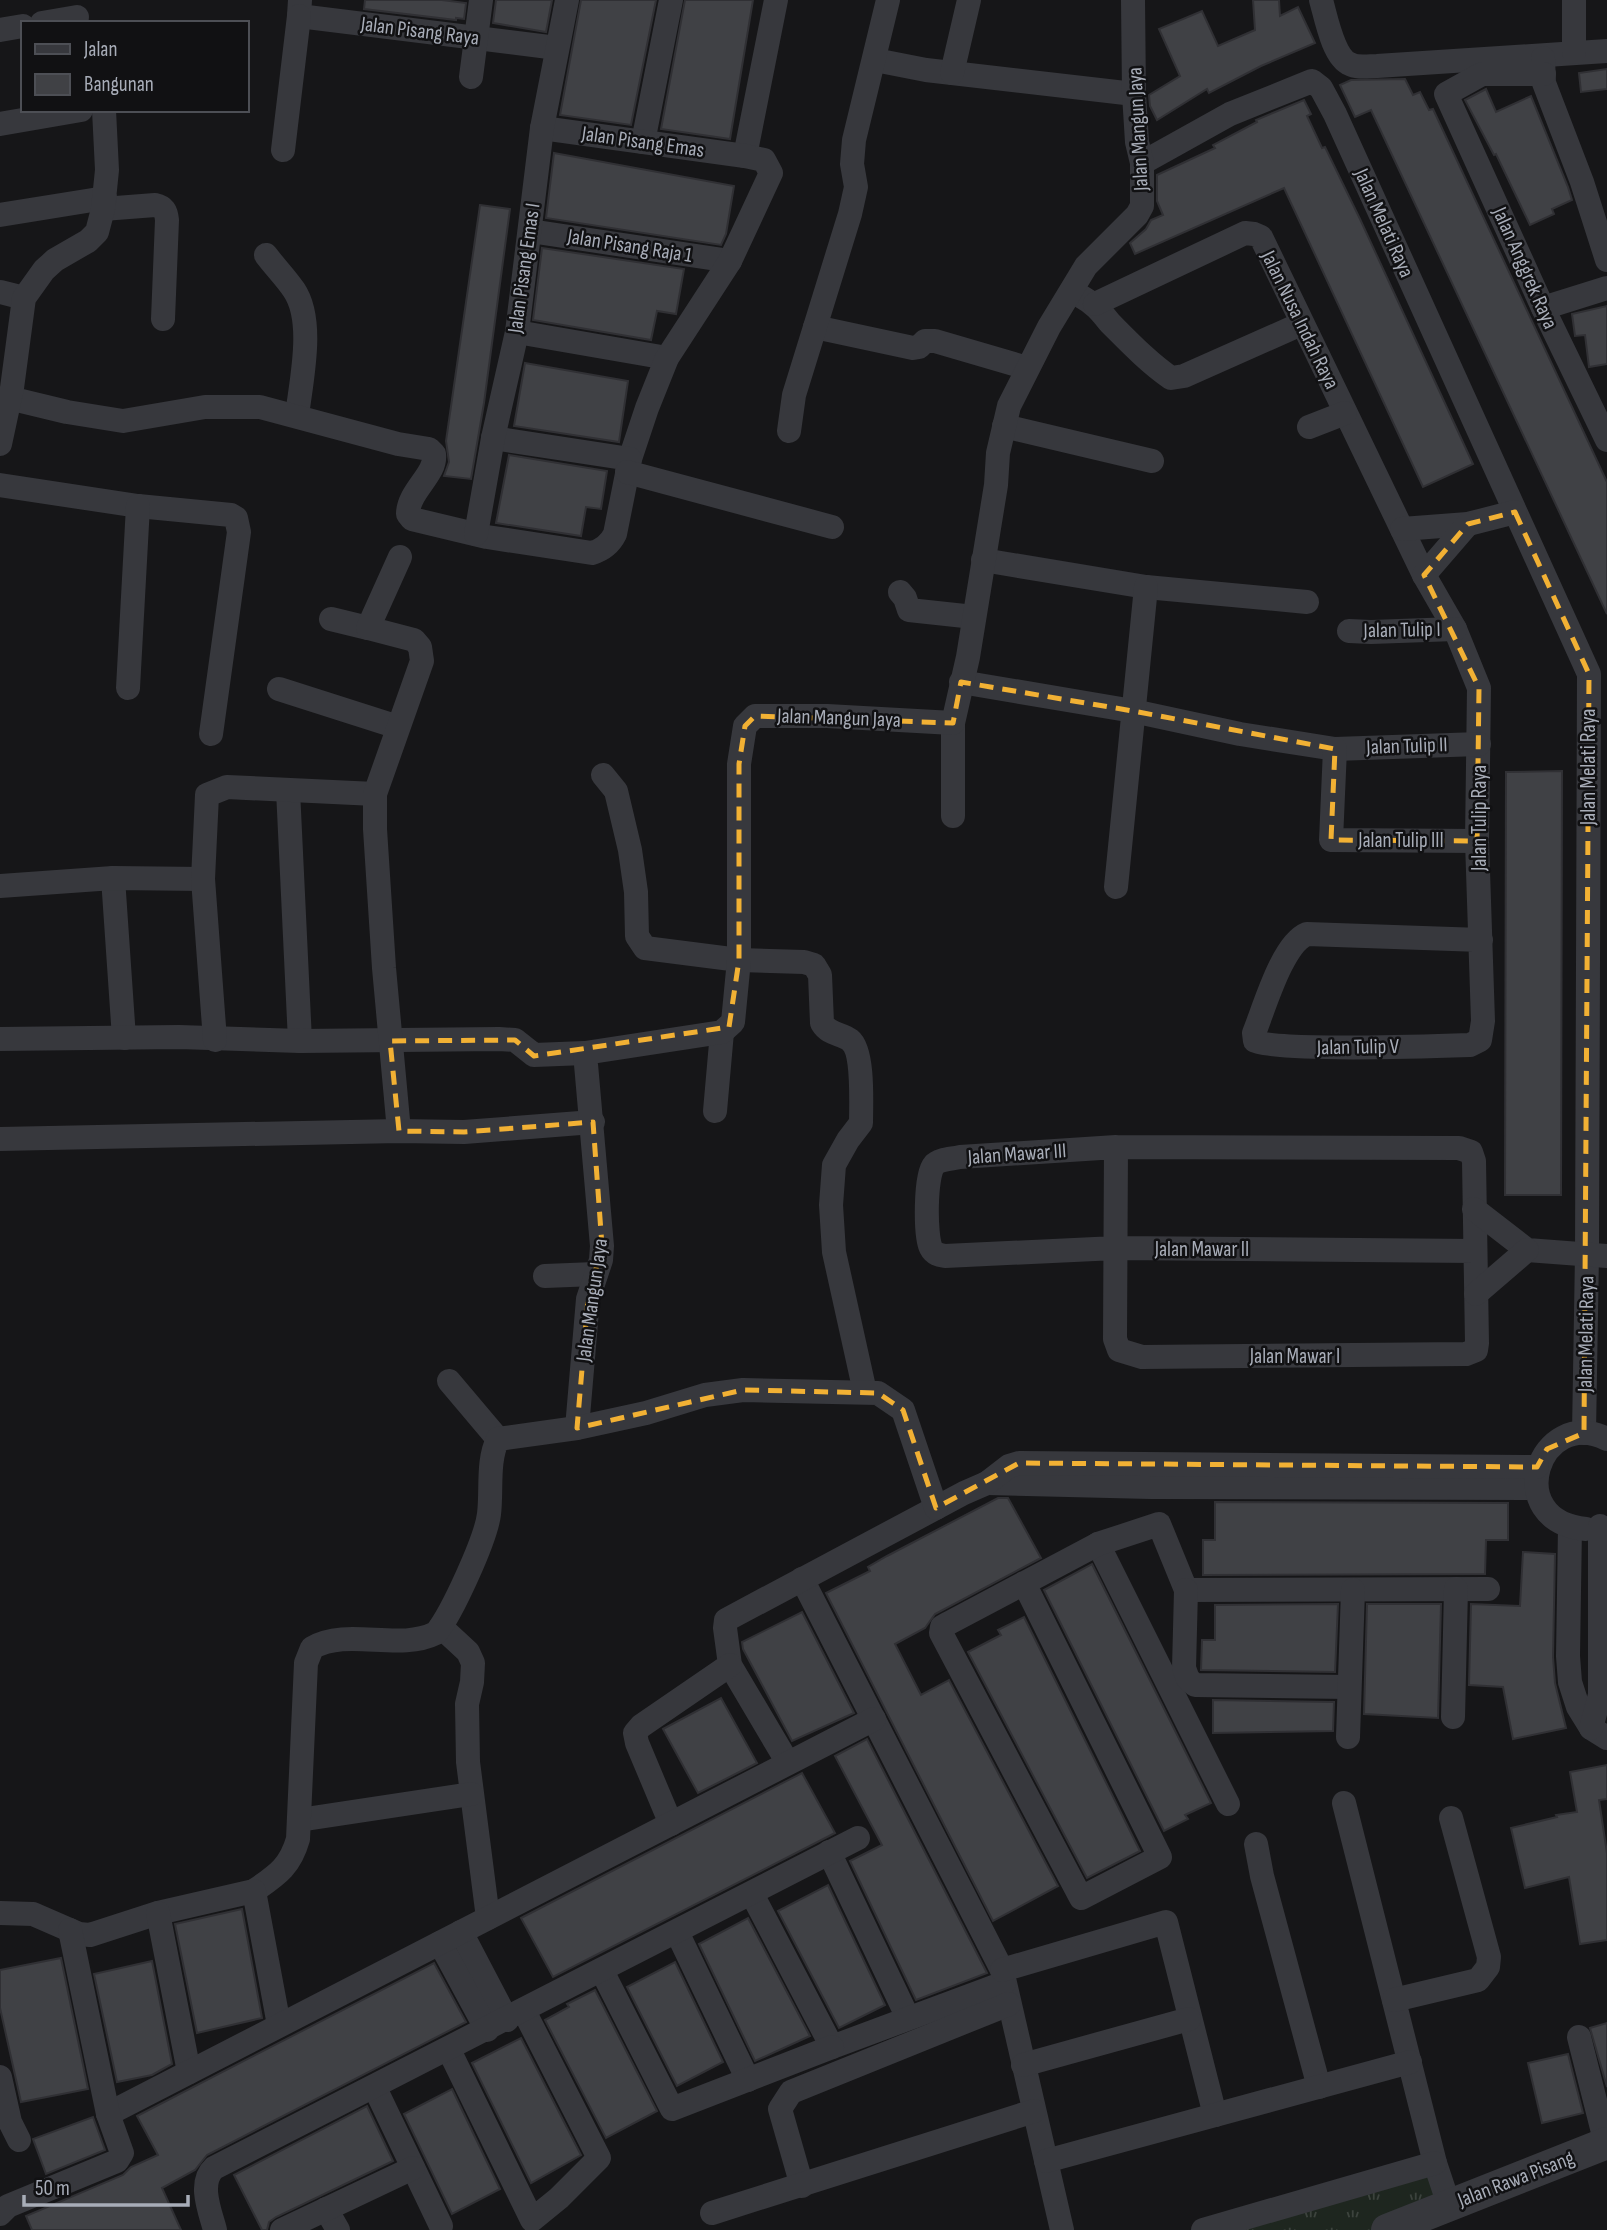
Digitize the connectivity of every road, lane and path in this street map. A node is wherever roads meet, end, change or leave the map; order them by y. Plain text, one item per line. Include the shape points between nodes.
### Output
1 (481, 0) edge
2 (567, 0) edge
3 (671, 0) edge
4 (776, 0) edge
5 (888, 0) edge
6 (969, 0) edge
7 (1133, 0) edge
8 (1321, 0) edge
9 (1574, 0) edge
10 (299, 8) edge
11 (77, 13) edge
12 (50, 21) edge
13 (21, 26) edge
14 (0, 30) edge
15 (1607, 35) edge
16 (477, 38) junction
17 (1574, 44) junction
18 (557, 48) junction
19 (1607, 51) edge
20 (875, 60) junction
21 (1543, 64) junction
22 (952, 73) junction
23 (471, 77) dead end
24 (1133, 94) junction
25 (69, 112) edge
26 (104, 112) edge
27 (0, 124) edge
28 (542, 128) junction
29 (643, 142) junction
30 (283, 150) dead end
31 (745, 156) junction
32 (1142, 163) junction
33 (104, 203) junction
34 (0, 215) edge
35 (530, 231) junction
36 (266, 256) dead end
37 (1607, 260) edge
38 (730, 261) junction
39 (1607, 288) edge
40 (1072, 292) junction
41 (12, 295) edge
42 (1095, 304) junction
43 (1543, 309) junction
44 (163, 318) dead end
45 (1301, 324) junction
46 (815, 327) junction
47 (517, 332) junction
48 (667, 358) junction
49 (1027, 368) junction
50 (7, 390) edge
51 (1596, 395) edge
52 (1345, 413) junction
53 (297, 416) junction
54 (1004, 426) junction
55 (1309, 427) dead end
56 (789, 431) dead end
57 (493, 438) junction
58 (1607, 440) edge
59 (0, 444) edge
60 (1152, 461) dead end
61 (629, 466) junction
62 (0, 485) edge
63 (138, 506) junction
64 (1515, 512) junction
65 (1468, 524) junction
66 (832, 527) dead end
67 (1402, 528) junction
68 (476, 534) junction
69 (400, 557) dead end
70 (983, 559) junction
71 (1430, 585) junction
72 (1146, 587) junction
73 (900, 592) dead end
74 (1307, 602) dead end
75 (974, 617) junction
76 (331, 619) dead end
77 (368, 628) junction
78 (1455, 629) junction
79 (1349, 631) dead end
80 (1598, 670) edge
81 (961, 682) junction
82 (128, 688) dead end
83 (279, 689) dead end
84 (1133, 711) junction
85 (953, 723) junction
86 (398, 727) junction
87 (211, 734) dead end
88 (1479, 744) junction
89 (1335, 749) junction
90 (603, 775) dead end
91 (288, 790) junction
92 (376, 794) junction
93 (953, 816) dead end
94 (1477, 841) junction
95 (113, 878) junction
96 (203, 879) junction
97 (0, 886) edge
98 (1116, 887) dead end
99 (1481, 940) junction
100 (740, 960) junction
101 (722, 1032) junction
102 (124, 1038) junction
103 (0, 1039) edge
104 (215, 1040) junction
105 (300, 1041) junction
106 (390, 1041) junction
107 (1470, 1045) joint
108 (585, 1053) junction
109 (715, 1111) dead end
110 (593, 1122) junction
111 (399, 1131) junction
112 (0, 1139) edge
113 (1116, 1147) junction
114 (1474, 1209) junction
115 (1116, 1248) junction
116 (932, 1250) joint
117 (1527, 1250) junction
118 (1475, 1251) junction
119 (1597, 1255) edge
120 (595, 1274) junction
121 (545, 1276) dead end
122 (1476, 1294) junction
123 (449, 1381) dead end
124 (864, 1392) junction
125 (577, 1428) junction
126 (1595, 1436) edge
127 (498, 1439) junction
128 (1537, 1478) junction
129 (987, 1483) junction
130 (1152, 1487) junction
131 (936, 1508) junction
132 (1159, 1524) junction
133 (1604, 1524) edge
134 (1570, 1527) junction
135 (1098, 1544) junction
136 (802, 1579) junction
137 (1024, 1583) junction
138 (1456, 1589) junction
139 (1488, 1589) dead end
140 (1186, 1590) junction
141 (1353, 1590) junction
142 (441, 1627) junction
143 (730, 1665) junction
144 (1349, 1688) junction
145 (1453, 1717) dead end
146 (874, 1719) junction
147 (1599, 1733) edge
148 (1348, 1737) dead end
149 (788, 1763) junction
150 (471, 1794) junction
151 (1344, 1803) dead end
152 (1228, 1804) dead end
153 (1451, 1818) dead end
154 (299, 1820) junction
155 (671, 1824) junction
156 (858, 1839) dead end
157 (1256, 1844) dead end
158 (829, 1852) junction
159 (254, 1891) junction
160 (752, 1894) junction
161 (0, 1913) edge
162 (158, 1913) junction
163 (488, 1918) junction
164 (70, 1930) junction
165 (677, 1932) junction
166 (451, 1937) junction
167 (602, 1971) junction
168 (1005, 1986) junction
169 (1394, 2000) junction
170 (908, 2018) junction
171 (1189, 2019) junction
172 (506, 2020) junction
173 (279, 2025) junction
174 (1579, 2037) dead end
175 (832, 2047) junction
176 (449, 2050) junction
177 (1410, 2062) junction
178 (1023, 2065) junction
179 (189, 2072) junction
180 (0, 2077) edge
181 (748, 2080) junction
182 (1319, 2087) junction
183 (375, 2088) junction
184 (1034, 2111) junction
185 (108, 2114) junction
186 (1215, 2115) junction
187 (19, 2140) dead end
188 (1607, 2144) edge
189 (1046, 2161) junction
190 (1435, 2163) junction
191 (413, 2168) junction
192 (802, 2186) junction
193 (1449, 2205) junction
194 (712, 2213) dead end
195 (0, 2214) edge
196 (332, 2220) edge
197 (534, 2225) edge
198 (442, 2226) dead end
199 (214, 2230) edge
200 (282, 2230) edge
201 (1062, 2230) edge
202 (1203, 2230) edge
203 (1387, 2230) edge

1 - 16 street
2 - 18 street, Jalan Pisang Emas I
3 - 29 street
4 - 31 street
5 - 20 street
6 - 22 street
7 - 24 street, Jalan Mangun Jaya
8 - 21 street via 1336,48 1352,65
9 - 17 street
10 - 16 street, Jalan Pisang Raya
10 - 30 street
11 - 12 street
13 - 14 street
15 - 17 street
16 - 18 street, Jalan Pisang Raya
16 - 23 street
17 - 19 street
17 - 21 street
18 - 28 street, Jalan Pisang Emas I
20 - 22 street
20 - 46 street via 854,140 856,187 850,214
21 - 37 street via 1544,83
21 - 43 street, Jalan Anggrek Raya via 1482,74 1446,94
22 - 24 street
24 - 32 street, Jalan Mangun Jaya
25 - 27 street
26 - 33 street
28 - 29 street, Jalan Pisang Emas
28 - 35 street, Jalan Pisang Emas I
29 - 31 street, Jalan Pisang Emas
31 - 38 street via 764,160 771,173
32 - 40 street, Jalan Mangun Jaya via 1142,206 1086,266
32 - 64 street, Jalan Melati Raya via 1230,114 1312,81 1318,85
33 - 34 street
33 - 41 street via 97,232 88,241 55,260
33 - 44 street via 155,205 165,211
35 - 38 street, Jalan Pisang Raja 1
35 - 47 street, Jalan Pisang Emas I
36 - 53 street via 295,291 302,310 306,338
38 - 48 street
39 - 43 street
40 - 42 street
40 - 49 street, Jalan Mangun Jaya
41 - 50 street
42 - 45 street via 1169,376 1184,376
42 - 45 street, Jalan Nusa Indah Raya via 1245,233 1261,237
43 - 51 street, Jalan Anggrek Raya
45 - 52 street, Jalan Nusa Indah Raya
46 - 49 street via 913,348 935,341
46 - 56 street via 794,395
47 - 48 street
47 - 57 street, Jalan Pisang Emas I
48 - 61 street
49 - 54 street, Jalan Mangun Jaya
50 - 53 street via 67,412 123,421 205,407 260,407
50 - 59 street
51 - 58 street, Jalan Anggrek Raya
52 - 55 street
52 - 67 street, Jalan Nusa Indah Raya
53 - 68 street via 432,451 435,462 411,498 408,514 421,522
54 - 60 street
54 - 70 street, Jalan Mangun Jaya
57 - 61 street
57 - 68 street, Jalan Pisang Emas I
61 - 66 street
61 - 68 street via 612,541 603,548 592,552
62 - 63 street
63 - 82 street
63 - 87 street via 231,515 239,526
64 - 65 street
64 - 80 street, Jalan Melati Raya
65 - 67 street
65 - 71 street
67 - 71 street, Jalan Nusa Indah Raya
69 - 77 street
70 - 72 street
70 - 75 street, Jalan Mangun Jaya
71 - 78 street, Jalan Tulip Raya
72 - 74 street
72 - 84 street
73 - 75 street via 909,610
75 - 81 street, Jalan Mangun Jaya
76 - 77 street
77 - 86 street via 414,640 422,653
78 - 79 street, Jalan Tulip I
78 - 88 street, Jalan Tulip Raya via 1479,688
80 - 119 street, Jalan Melati Raya
81 - 84 street, Jalan Tulip II
81 - 85 street, Jalan Mangun Jaya
83 - 86 street
84 - 89 street, Jalan Tulip II
84 - 98 street
85 - 93 street
85 - 100 street, Jalan Mangun Jaya via 781,715 755,716 745,726 738,764
86 - 92 street
88 - 89 street, Jalan Tulip II
88 - 94 street, Jalan Tulip Raya
89 - 94 street, Jalan Tulip III via 1331,840
90 - 100 street via 616,790 630,850 637,936 645,948
91 - 92 street
91 - 96 street via 227,787 207,795
91 - 105 street
92 - 106 street
94 - 99 street, Jalan Tulip Raya
95 - 96 street
95 - 97 street
95 - 102 street
96 - 104 street
99 - 107 street, Jalan Tulip Raya via 1482,1034
99 - 107 street, Jalan Tulip V via 1307,934 1285,957 1254,1033 1259,1045 1289,1048
100 - 101 street, Jalan Mangun Jaya via 733,1022
100 - 124 street via 804,961 816,966 822,1023 826,1030 850,1039 859,1059 861,1123 834,1165 831,1205 834,1252
101 - 108 street
101 - 109 street, Jalan Mangun Jaya
102 - 103 street
102 - 104 street
104 - 105 street
105 - 106 street
106 - 108 street via 499,1039 515,1040 534,1055
106 - 111 street
108 - 110 street, Jalan Mangun Jaya
110 - 111 street via 464,1132
110 - 120 street, Jalan Mangun Jaya via 602,1231 601,1260
111 - 112 street
113 - 114 street, Jalan Mawar I via 1460,1148 1474,1157
113 - 115 street
113 - 116 street, Jalan Mawar III via 960,1157 937,1163 928,1178
114 - 117 street
114 - 118 street, Jalan Mawar I
115 - 116 street, Jalan Mawar II via 945,1256
115 - 118 street, Jalan Mawar II
115 - 122 street, Jalan Mawar I via 1116,1346 1142,1357 1472,1353 1477,1347
117 - 119 street
117 - 122 street
118 - 122 street, Jalan Mawar I
119 - 126 street, Jalan Melati Raya
120 - 121 street
120 - 125 street, Jalan Mangun Jaya via 588,1299
123 - 127 street
124 - 125 street via 743,1390 705,1395
124 - 131 street via 878,1393 903,1410
125 - 127 street
126 - 128 street via 1564,1437 1555,1443 1547,1449
127 - 142 street via 485,1534
128 - 129 street via 1019,1463
128 - 130 street
128 - 134 street via 1542,1505 1553,1519
129 - 130 street
129 - 131 street
130 - 132 street
131 - 136 street
132 - 135 street
132 - 140 street
133 - 134 street
133 - 147 street
134 - 147 street via 1570,1682 1578,1707
135 - 137 street
135 - 152 street
136 - 143 street via 726,1620
136 - 146 street
137 - 137 street via 1160,1857 1081,1898 940,1631
138 - 139 street
138 - 141 street
138 - 145 street
140 - 141 street
140 - 144 street via 1184,1668 1195,1685
141 - 144 street
142 - 150 street via 468,1652 473,1663 467,1704
142 - 154 street via 413,1640 329,1641 312,1648 306,1663
143 - 149 street
143 - 155 street via 635,1733
144 - 148 street
146 - 149 street
146 - 168 street
149 - 155 street
150 - 154 street
150 - 163 street
151 - 169 street
153 - 169 street via 1488,1967 1478,1980
154 - 159 street via 294,1854 286,1867
155 - 163 street
156 - 158 street
157 - 182 street
158 - 160 street
158 - 170 street
159 - 162 street
159 - 173 street
160 - 165 street
160 - 175 street
161 - 164 street via 33,1914
162 - 164 street via 95,1935
162 - 179 street
163 - 166 street
164 - 185 street
165 - 167 street
165 - 181 street
166 - 172 street
166 - 173 street
167 - 172 street
167 - 181 street via 672,2109
168 - 170 street
168 - 171 street via 1166,1922
168 - 178 street
168 - 192 street via 791,2092 780,2109
169 - 177 street
170 - 175 street
171 - 178 street
171 - 186 street
172 - 176 street
172 - 197 street via 599,2158
173 - 179 street
174 - 188 street
175 - 181 street
176 - 183 street
176 - 197 street
177 - 182 street
177 - 190 street
178 - 184 street
179 - 185 street
180 - 187 street via 10,2123
182 - 186 street
183 - 191 street
183 - 199 street via 210,2172 205,2185
184 - 189 street
184 - 192 street
185 - 195 street via 122,2150 120,2158 8,2206
186 - 189 street
188 - 193 street, Jalan Rawa Pisang
189 - 201 street
190 - 193 street
190 - 202 street
191 - 196 street
191 - 198 street
192 - 194 street
193 - 203 street, Jalan Rawa Pisang
196 - 200 street

